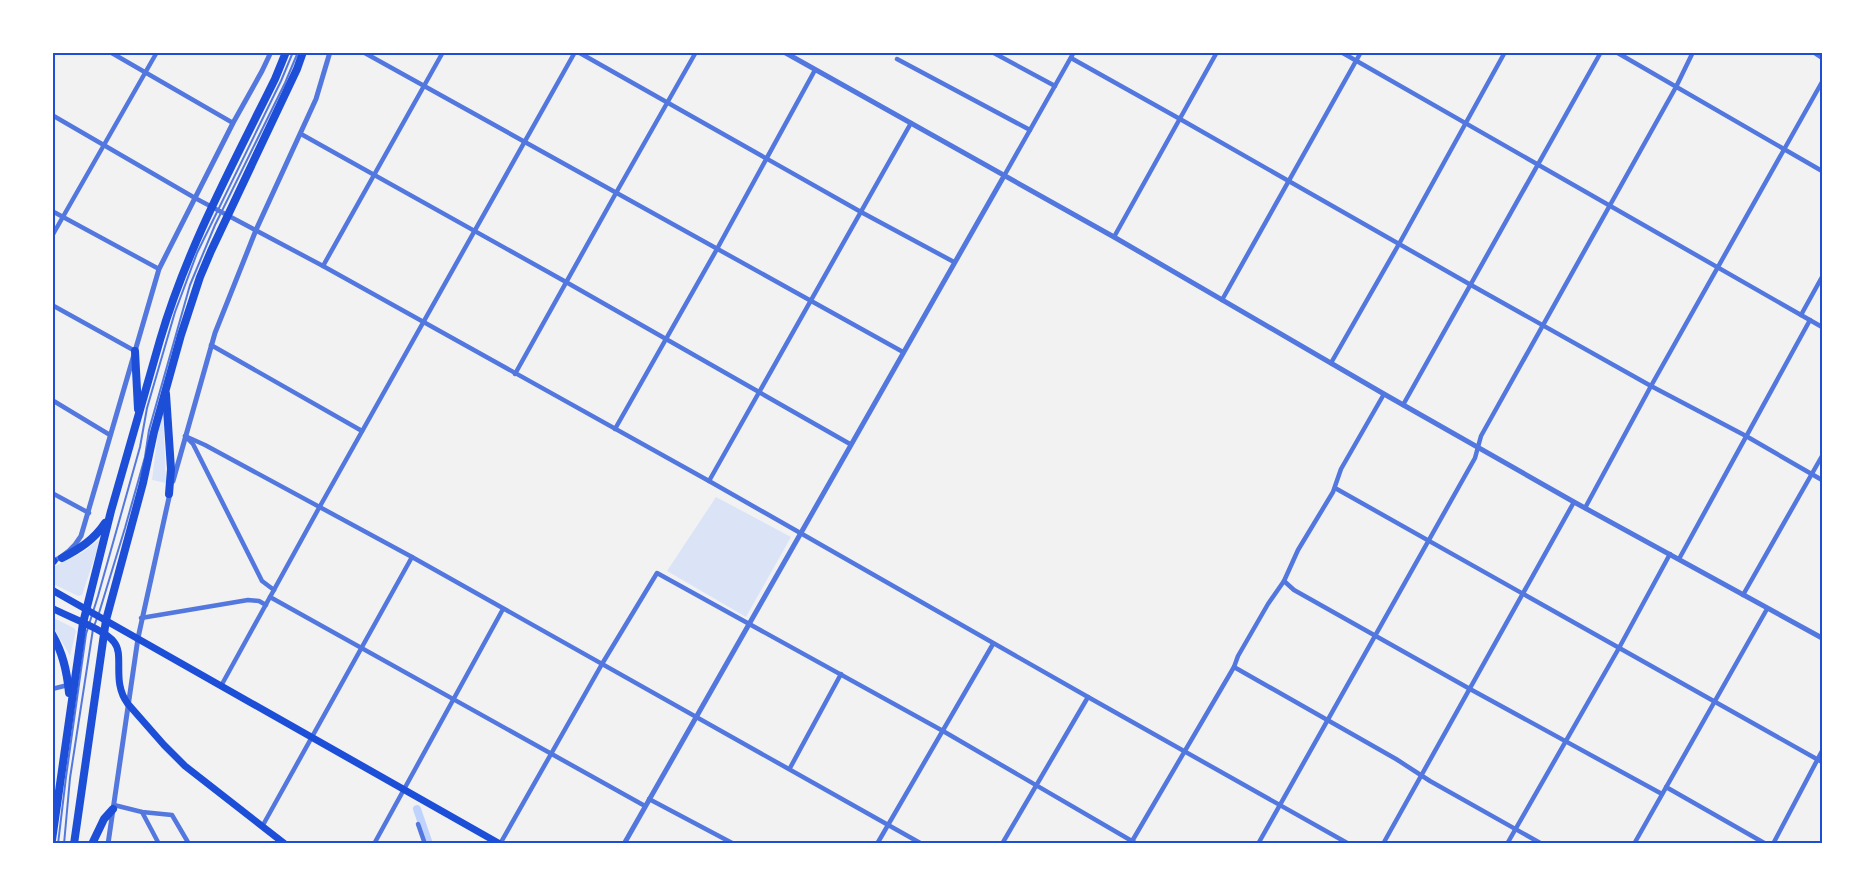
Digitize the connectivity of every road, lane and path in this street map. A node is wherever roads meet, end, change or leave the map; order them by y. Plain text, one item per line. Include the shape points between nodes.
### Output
1 (110, 52) edge
2 (157, 52) edge
3 (270, 52) edge
4 (286, 52) edge
5 (293, 52) edge
6 (297, 52) edge
7 (303, 52) edge
8 (330, 52) edge
9 (363, 52) edge
10 (443, 52) edge
11 (576, 52) edge
12 (696, 52) edge
13 (784, 52) edge
14 (992, 52) edge
15 (1074, 52) edge
16 (1217, 52) edge
17 (1341, 52) edge
18 (1361, 52) edge
19 (1505, 52) edge
20 (1601, 52) edge
21 (1616, 52) edge
22 (1693, 52) edge
23 (1813, 52) edge
24 (1071, 58) junction
25 (1822, 58) edge
26 (897, 59) dead end
27 (1356, 61) junction
28 (815, 70) junction
29 (146, 72) junction
30 (1822, 82) edge
31 (425, 86) junction
32 (1054, 86) junction
33 (1676, 87) junction
34 (667, 104) junction
35 (52, 115) edge
36 (1180, 119) junction
37 (233, 123) junction
38 (911, 123) junction
39 (1465, 123) junction
40 (1030, 130) junction
41 (302, 134) junction
42 (525, 141) junction
43 (105, 144) junction
44 (1785, 149) junction
45 (766, 159) junction
46 (1537, 165) junction
47 (1822, 171) edge
48 (373, 175) junction
49 (234, 176) junction
50 (1004, 176) junction
51 (1289, 181) junction
52 (616, 193) junction
53 (217, 197) junction
54 (195, 198) junction
55 (1609, 206) junction
56 (52, 211) edge
57 (220, 211) junction
58 (861, 212) junction
59 (63, 217) junction
60 (256, 230) junction
61 (475, 232) junction
62 (52, 236) edge
63 (1114, 237) junction
64 (1399, 244) junction
65 (717, 249) junction
66 (954, 262) junction
67 (323, 266) junction
68 (1719, 267) junction
69 (159, 269) junction
70 (1822, 277) edge
71 (566, 282) junction
72 (1470, 285) junction
73 (810, 300) junction
74 (1222, 300) junction
75 (52, 305) edge
76 (1801, 315) junction
77 (1810, 320) junction
78 (424, 321) junction
79 (1544, 326) junction
80 (1822, 327) edge
81 (666, 339) junction
82 (211, 345) junction
83 (135, 351) junction
84 (903, 352) junction
85 (1331, 363) junction
86 (515, 374) junction
87 (1651, 386) junction
88 (166, 387) junction
89 (759, 391) junction
90 (1384, 394) junction
91 (52, 400) edge
92 (1403, 405) junction
93 (138, 420) junction
94 (615, 429) junction
95 (362, 431) junction
96 (110, 435) junction
97 (185, 436) junction
98 (1746, 436) junction
99 (850, 444) junction
100 (1479, 447) junction
101 (1822, 456) edge
102 (1812, 474) junction
103 (1822, 480) edge
104 (709, 481) junction
105 (1335, 488) junction
106 (52, 493) edge
107 (169, 494) junction
108 (1574, 502) junction
109 (319, 508) junction
110 (1585, 508) junction
111 (111, 511) junction
112 (89, 513) junction
113 (800, 534) junction
114 (1429, 542) junction
115 (1670, 554) junction
116 (412, 557) junction
117 (1679, 559) junction
118 (55, 561) edge
119 (1284, 581) junction
120 (52, 590) edge
121 (274, 590) junction
122 (1523, 595) junction
123 (1743, 595) junction
124 (270, 597) junction
125 (266, 605) junction
126 (53, 608) edge
127 (502, 609) junction
128 (1767, 609) junction
129 (92, 612) junction
130 (141, 618) junction
131 (106, 620) junction
132 (749, 624) junction
133 (88, 626) junction
134 (52, 634) edge
135 (104, 634) junction
136 (1376, 635) junction
137 (138, 638) junction
138 (1822, 638) edge
139 (993, 644) junction
140 (1619, 648) junction
141 (362, 649) junction
142 (602, 664) junction
143 (1234, 667) junction
144 (841, 674) junction
145 (68, 685) junction
146 (221, 686) junction
147 (52, 689) edge
148 (1470, 689) junction
149 (1088, 697) junction
150 (454, 699) junction
151 (1714, 701) junction
152 (128, 704) junction
153 (70, 710) junction
154 (697, 717) junction
155 (1327, 719) junction
156 (943, 731) junction
157 (312, 738) junction
158 (1566, 742) junction
159 (1184, 750) junction
160 (1822, 751) edge
161 (550, 753) junction
162 (1820, 760) edge
163 (790, 768) junction
164 (1421, 775) junction
165 (66, 777) junction
166 (1036, 786) junction
167 (1666, 787) junction
168 (405, 789) junction
169 (1662, 794) junction
170 (650, 799) junction
171 (1280, 804) junction
172 (645, 806) junction
173 (114, 807) junction
174 (142, 812) junction
175 (55, 818) junction
176 (418, 824) dead end
177 (888, 824) junction
178 (263, 825) junction
179 (1515, 829) junction
180 (52, 830) edge
181 (52, 840) edge
182 (58, 843) edge
183 (64, 843) edge
184 (75, 843) edge
185 (92, 843) edge
186 (108, 843) edge
187 (159, 843) edge
188 (189, 843) edge
189 (285, 843) edge
190 (375, 843) edge
191 (425, 843) edge
192 (500, 843) edge
193 (624, 843) edge
194 (734, 843) edge
195 (877, 843) edge
196 (922, 843) edge
197 (1002, 843) edge
198 (1133, 843) edge
199 (1258, 843) edge
200 (1349, 843) edge
201 (1383, 843) edge
202 (1507, 843) edge
203 (1542, 843) edge
204 (1634, 843) edge
205 (1764, 843) edge
206 (1773, 843) edge

1 - 29 street
2 - 29 street
3 - 37 street
4 - 53 highway
5 - 49 lane
6 - 57 lane
7 - 57 highway
8 - 41 street
9 - 31 street
10 - 31 street
11 - 34 street
11 - 42 street
12 - 34 street
13 - 28 street
14 - 32 street
15 - 24 street
16 - 36 street
17 - 27 street
18 - 27 street
19 - 39 street
20 - 46 street
21 - 33 street
22 - 33 street
23 - 25 street
24 - 32 street
24 - 36 street
26 - 40 street
27 - 39 street
27 - 51 street
28 - 38 street
28 - 45 street
29 - 37 street
29 - 43 street
30 - 44 street
31 - 42 street
31 - 48 street
32 - 40 street
33 - 44 street
33 - 55 street
34 - 45 street
34 - 52 street
35 - 43 street
36 - 51 street
36 - 63 street
37 - 54 street
38 - 50 street
38 - 58 street
39 - 46 street
39 - 64 street
40 - 50 street
41 - 48 street
41 - 60 street
42 - 52 street
42 - 61 street
43 - 54 street
43 - 59 street
44 - 47 street
44 - 68 street
45 - 58 street
45 - 65 street
46 - 55 street
46 - 72 street
48 - 61 street
48 - 67 street
49 - 53 lane
49 - 57 lane
50 - 63 street
50 - 66 street
51 - 64 street
51 - 74 street
52 - 65 street
52 - 71 street
53 - 57 highway
54 - 57 street
54 - 69 street
55 - 68 street
55 - 79 street
56 - 59 street
57 - 60 street
57 - 88 highway
57 - 93 highway via 192,247 168,311
57 - 129 lane via 182,310 128,518
57 - 129 lane via 197,253 175,312
58 - 66 street
58 - 73 street
59 - 62 street
59 - 69 street
60 - 67 street
60 - 82 street
61 - 71 street
61 - 78 street
63 - 74 street
64 - 72 street
64 - 85 street
65 - 73 street
65 - 81 street
66 - 84 street
67 - 78 street
68 - 76 street
68 - 87 street
69 - 83 street
70 - 76 street
71 - 81 street
71 - 86 street
72 - 79 street
72 - 92 street
73 - 84 street
73 - 89 street
74 - 85 street
75 - 83 street
76 - 77 street
77 - 80 street
77 - 98 street
78 - 86 street
78 - 95 street
79 - 87 street
79 - 100 street via 1481,436
81 - 89 street
81 - 94 street
82 - 95 street
82 - 97 street
83 - 93 highway
83 - 96 street
84 - 99 street
85 - 90 street
86 - 94 street
87 - 98 street
87 - 110 street
88 - 107 highway
88 - 131 highway
89 - 99 street
89 - 104 street
90 - 92 street
90 - 105 street via 1341,469
91 - 96 street
92 - 100 street
93 - 111 highway
94 - 104 street
95 - 109 street
96 - 112 street
97 - 107 street
97 - 109 street
97 - 121 street via 194,444 262,581
98 - 102 street
98 - 117 street
99 - 113 street
100 - 108 street
100 - 114 street
101 - 102 street
102 - 103 street
102 - 123 street
104 - 113 street
105 - 114 street
105 - 119 street
106 - 112 street
107 - 130 street
108 - 110 street
108 - 122 street
109 - 116 street
109 - 121 street
110 - 115 street
111 - 118 highway via 96,536
111 - 129 highway
112 - 118 street via 77,543
113 - 132 street
113 - 139 street
114 - 122 street
114 - 136 street
115 - 117 street
115 - 140 street
116 - 127 street
116 - 141 street
117 - 123 street
119 - 136 street
119 - 143 street
120 - 129 main road
121 - 124 street
122 - 140 street
122 - 148 street
123 - 128 street
124 - 125 street
124 - 141 street
125 - 130 street via 248,600
125 - 146 street
126 - 133 main road
127 - 142 street
127 - 150 street
128 - 138 street
128 - 151 street
129 - 131 main road
129 - 133 highway
129 - 133 lane
130 - 137 street
131 - 135 highway
131 - 137 main road
132 - 142 street via 657,573
132 - 144 street
132 - 154 street
133 - 135 main road
133 - 153 highway
133 - 165 lane
133 - 183 lane
134 - 145 highway via 64,658
135 - 152 main road via 117,645 119,687
135 - 184 highway
136 - 148 street
136 - 155 street
137 - 146 main road
137 - 152 street
139 - 149 street
139 - 156 street
140 - 151 street
140 - 158 street
141 - 150 street
141 - 157 street
142 - 154 street
142 - 161 street
143 - 155 street
143 - 159 street
144 - 156 street
144 - 163 street
145 - 147 street
145 - 153 highway
146 - 157 main road
148 - 158 street
148 - 164 street
149 - 159 street
149 - 166 street
150 - 161 street
150 - 168 street
151 - 162 street
151 - 167 street
152 - 173 street
152 - 178 main road via 185,766
153 - 175 highway
154 - 163 street
154 - 170 street
155 - 164 street
155 - 171 street
156 - 166 street
156 - 177 street
157 - 168 main road
157 - 178 street
158 - 169 street
158 - 179 street
159 - 171 street
159 - 198 street
160 - 162 street
161 - 172 street
161 - 192 street
162 - 206 street
163 - 177 street
164 - 179 street
164 - 201 street
165 - 175 lane
165 - 182 lane
166 - 197 street
166 - 198 street
167 - 169 street
167 - 205 street
168 - 190 street
168 - 192 main road
169 - 204 street
170 - 172 street
170 - 194 street
171 - 199 street
171 - 200 street
172 - 193 street
173 - 174 street
173 - 185 highway
173 - 186 street
174 - 187 street
174 - 188 street via 172,815
175 - 180 highway
175 - 181 highway
176 - 191 street
177 - 195 street
177 - 196 street
178 - 189 main road
179 - 202 street
179 - 203 street

